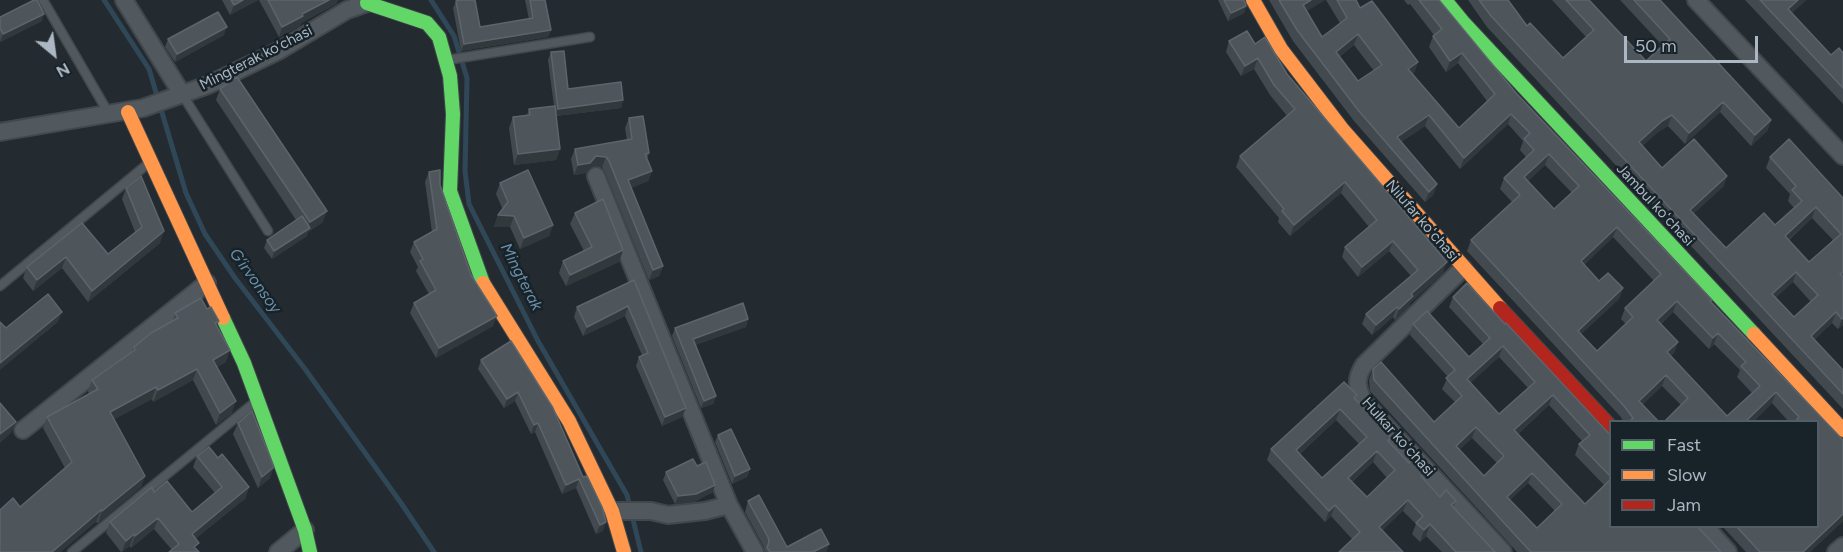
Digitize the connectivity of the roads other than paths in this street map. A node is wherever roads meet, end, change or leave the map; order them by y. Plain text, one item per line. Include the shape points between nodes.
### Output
1 (43, 0) edge
2 (124, 0) edge
3 (1253, 0) edge
4 (1445, 0) edge
5 (1696, 0) edge
6 (368, 1) edge
7 (344, 5) edge
8 (590, 37) dead end
9 (446, 60) junction
10 (182, 94) junction
11 (135, 110) junction
12 (109, 114) junction
13 (0, 132) edge
14 (1843, 156) edge
15 (151, 162) junction
16 (596, 176) dead end
17 (268, 231) dead end
18 (1463, 268) junction
19 (207, 283) junction
20 (0, 286) edge
21 (257, 401) junction
22 (1609, 424) edge
23 (23, 430) dead end
24 (1843, 430) edge
25 (729, 505) junction
26 (618, 510) junction
27 (1707, 528) edge
28 (305, 530) junction
29 (1843, 546) edge
30 (72, 552) edge
31 (278, 552) edge
32 (310, 552) edge
33 (624, 552) edge
34 (755, 552) edge
35 (1503, 552) edge
36 (1728, 552) edge
37 (1836, 552) edge

1 - 12 lane
2 - 10 street
3 - 18 street, Nilufar koʻchasi via 1281,50 1343,130
4 - 24 street, Jambul koʻchasi
5 - 14 street
6 - 7 street, Mingterak ko‘chasi
6 - 9 street via 427,23 439,37
7 - 10 street, Mingterak ko‘chasi via 280,50
8 - 9 lane
9 - 26 street via 453,114 450,191 481,280 569,421
10 - 11 street, Mingterak ko‘chasi
10 - 17 lane
11 - 12 street, Mingterak ko‘chasi
11 - 15 street
12 - 13 street, Mingterak ko‘chasi
15 - 19 street
15 - 20 lane
16 - 25 street
18 - 22 street, Nilufar koʻchasi
18 - 35 street, Hulkar koʻchasi via 1364,366 1357,377 1358,387 1363,401
19 - 21 street
19 - 23 street
21 - 28 street
21 - 30 lane
25 - 26 street via 668,515
25 - 34 street
26 - 33 street
27 - 36 street
28 - 31 street
28 - 32 street
29 - 37 street

